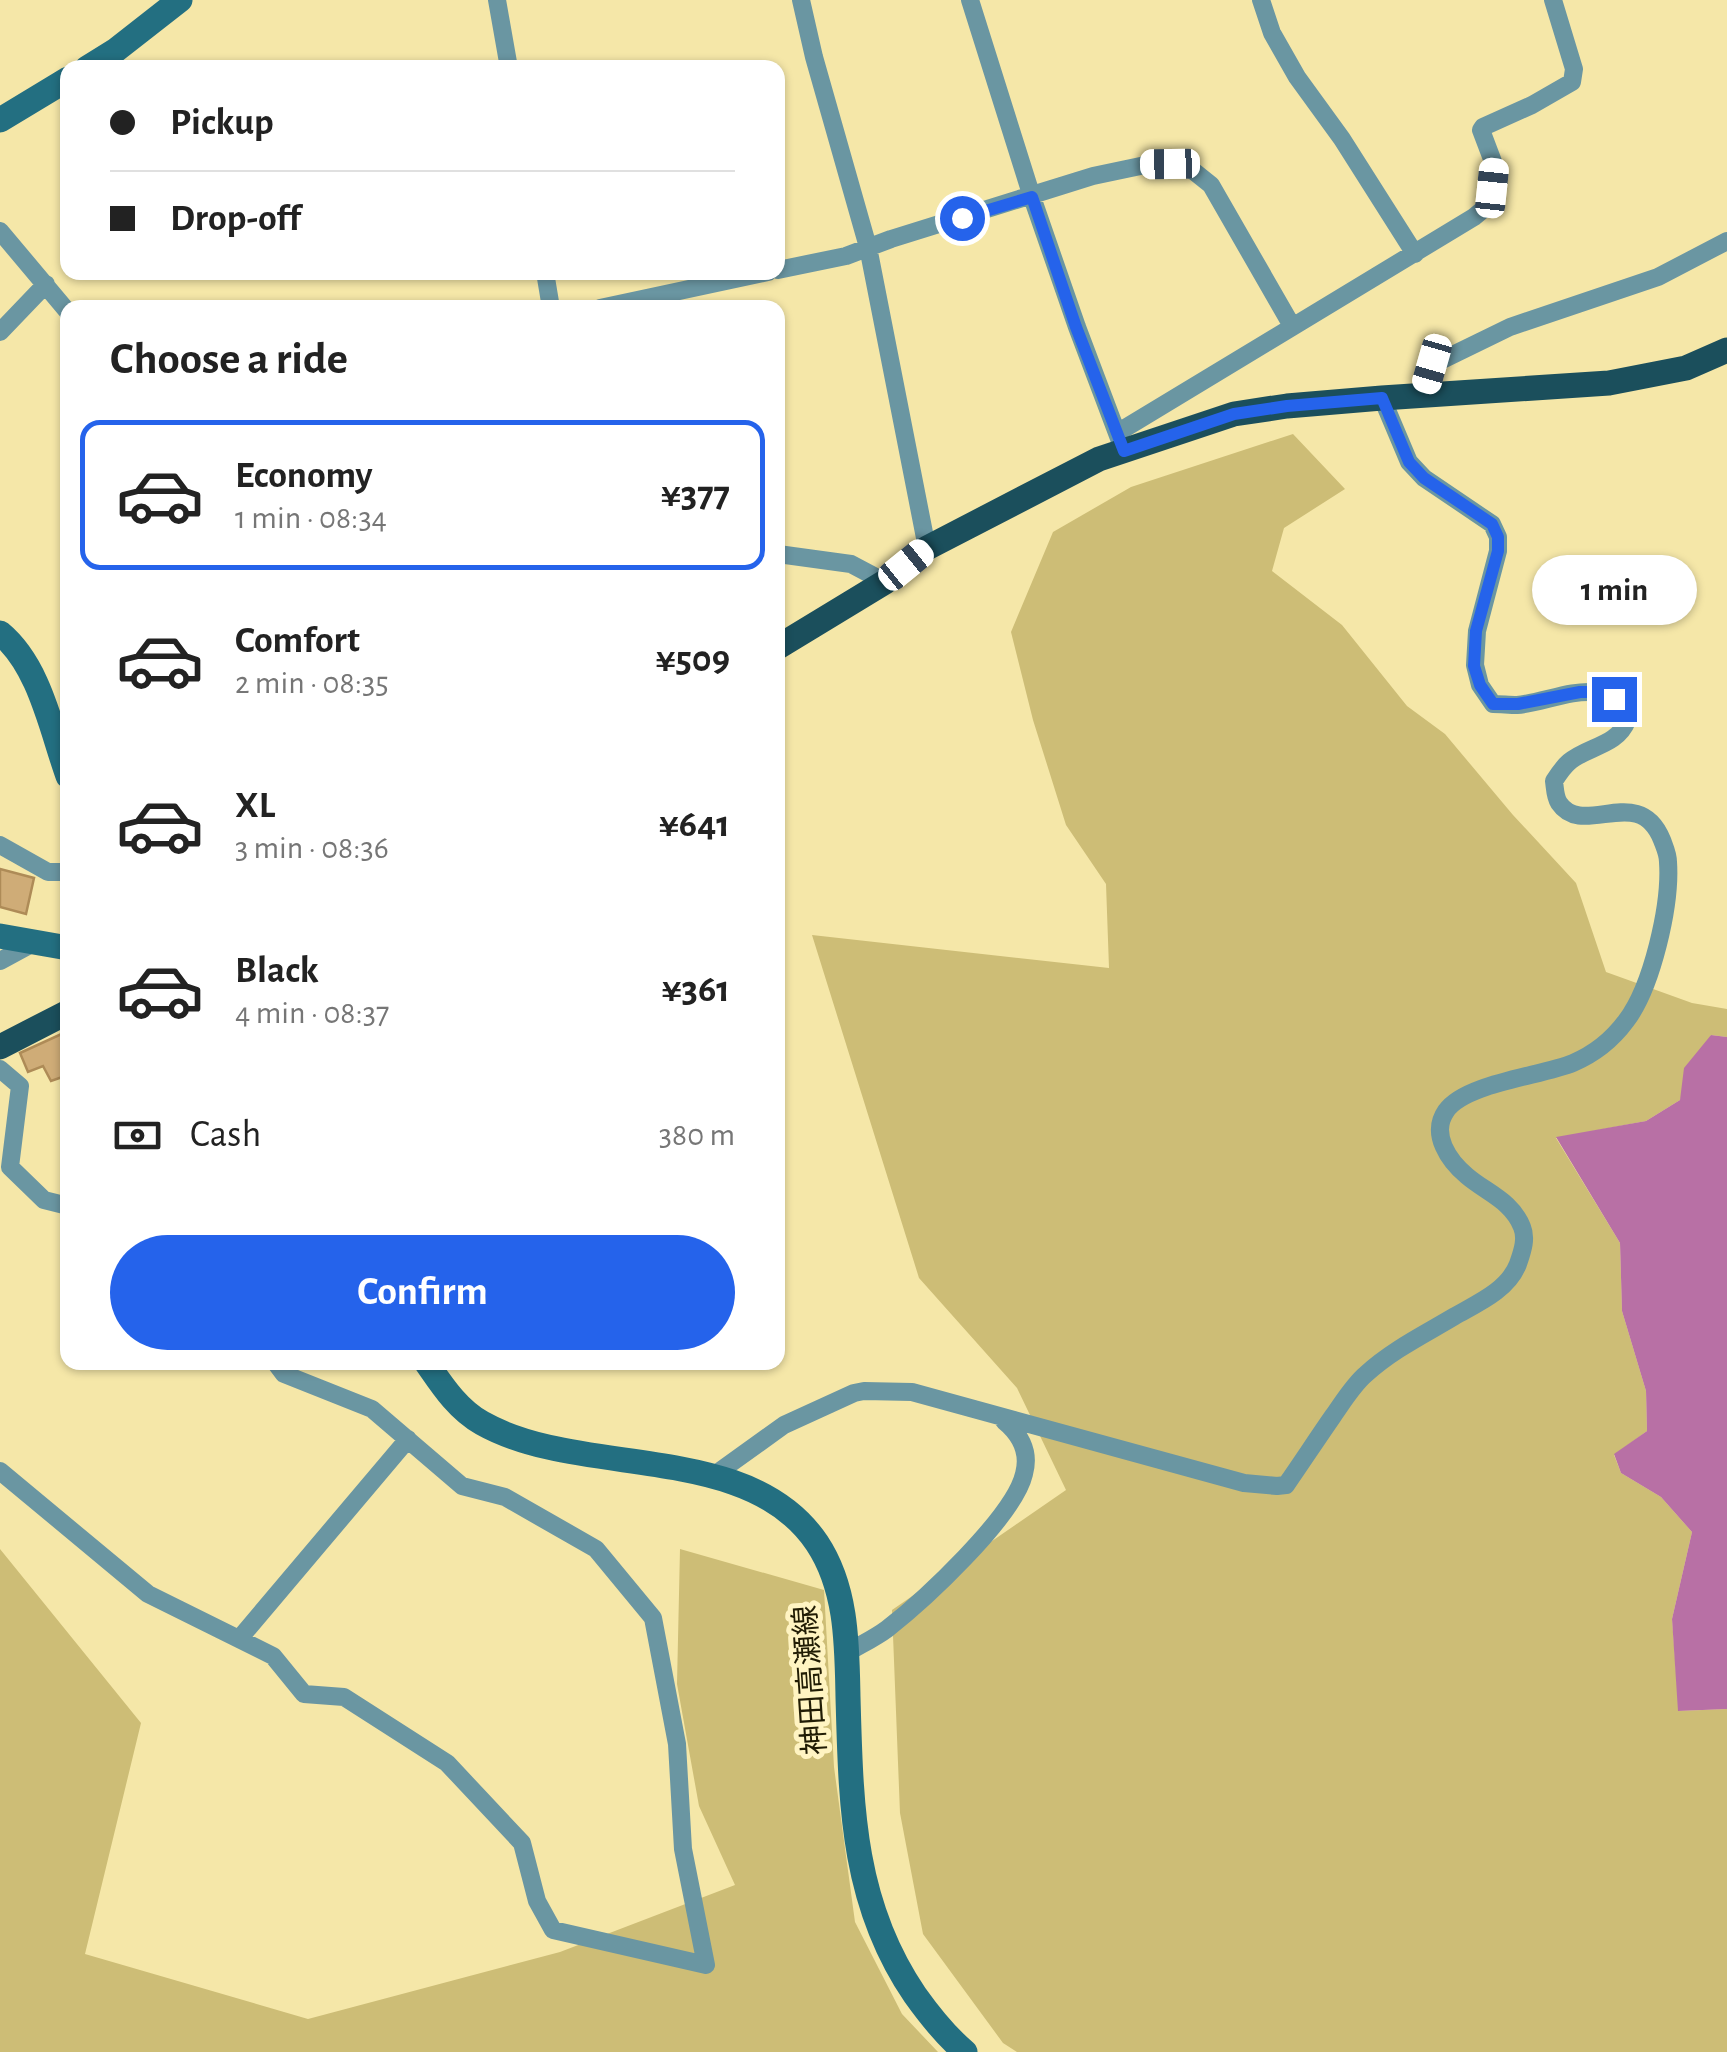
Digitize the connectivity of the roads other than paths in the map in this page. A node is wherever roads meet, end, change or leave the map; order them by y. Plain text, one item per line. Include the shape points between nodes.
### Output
1 (180, 0) edge
2 (497, 0) edge
3 (800, 0) edge
4 (970, 0) edge
5 (1261, 0) edge
6 (1554, 0) edge
7 (99, 60) edge
8 (508, 60) edge
9 (60, 84) edge
10 (0, 120) edge
11 (1032, 197) junction
12 (0, 231) edge
13 (1727, 241) edge
14 (868, 247) junction
15 (1415, 254) junction
16 (785, 269) edge
17 (731, 280) edge
18 (46, 284) junction
19 (637, 300) edge
20 (60, 302) edge
21 (1292, 326) junction
22 (0, 332) edge
23 (1727, 350) edge
24 (1424, 395) junction
25 (1382, 398) junction
26 (1120, 442) junction
27 (927, 548) junction
28 (785, 555) edge
29 (885, 582) junction
30 (0, 633) edge
31 (785, 643) edge
32 (60, 753) edge
33 (0, 845) edge
34 (60, 872) edge
35 (0, 936) edge
36 (35, 942) junction
37 (60, 947) edge
38 (0, 961) edge
39 (60, 1016) edge
40 (0, 1047) edge
41 (0, 1068) edge
42 (60, 1204) edge
43 (281, 1370) edge
44 (432, 1370) edge
45 (1000, 1418) junction
46 (408, 1439) junction
47 (0, 1471) edge
48 (713, 1476) junction
49 (239, 1640) junction
50 (847, 1653) junction
51 (965, 2052) edge

1 - 7 main road
2 - 8 street
3 - 14 street
4 - 11 street
5 - 15 street via 1297,77
6 - 15 street via 1572,82 1483,126 1494,167 1486,207
9 - 10 main road
11 - 14 street
11 - 21 street via 1150,164 1191,169 1211,185
11 - 26 street
12 - 18 street
13 - 24 street via 1658,277 1510,326 1432,364
14 - 16 street
14 - 27 street
15 - 21 street
17 - 19 street
18 - 20 street
18 - 22 street
21 - 26 street
23 - 24 main road via 1686,368 1609,383
24 - 25 main road
25 - 26 main road via 1234,414
25 - 45 street via 1409,462 1492,524 1498,537 1474,666 1493,704 1600,692 1624,711 1622,733 1572,760 1554,781 1567,812 1635,812 1658,829 1668,856 1666,920 1644,985 1628,1019 1602,1048 1484,1088 1446,1111 1440,1138 1446,1152 1507,1204 1522,1227 1516,1268 1489,1297 1364,1374 1286,1484 1244,1483
26 - 27 main road
27 - 29 main road
28 - 29 street via 851,564
29 - 31 main road
30 - 32 main road via 34,680
33 - 34 street
35 - 36 main road
36 - 37 main road
36 - 38 street
39 - 40 main road
41 - 42 street via 20,1086 10,1168 44,1200
43 - 46 street via 372,1409
44 - 48 main road, 神田高瀬線 via 478,1422 514,1439
45 - 48 street via 912,1392 864,1390 784,1425
45 - 50 street via 1018,1433 1026,1454 1020,1488 948,1576
46 - 49 street
46 - 49 street via 462,1486 505,1497 596,1549 652,1618 678,1744 683,1849 706,1965 553,1930 537,1901 522,1843 447,1763 344,1697 304,1694 273,1656
47 - 49 street via 148,1594
48 - 50 main road, 神田高瀬線 via 762,1494 816,1542 834,1580
50 - 51 main road, 神田高瀬線 via 854,1829 872,1910 905,1980

